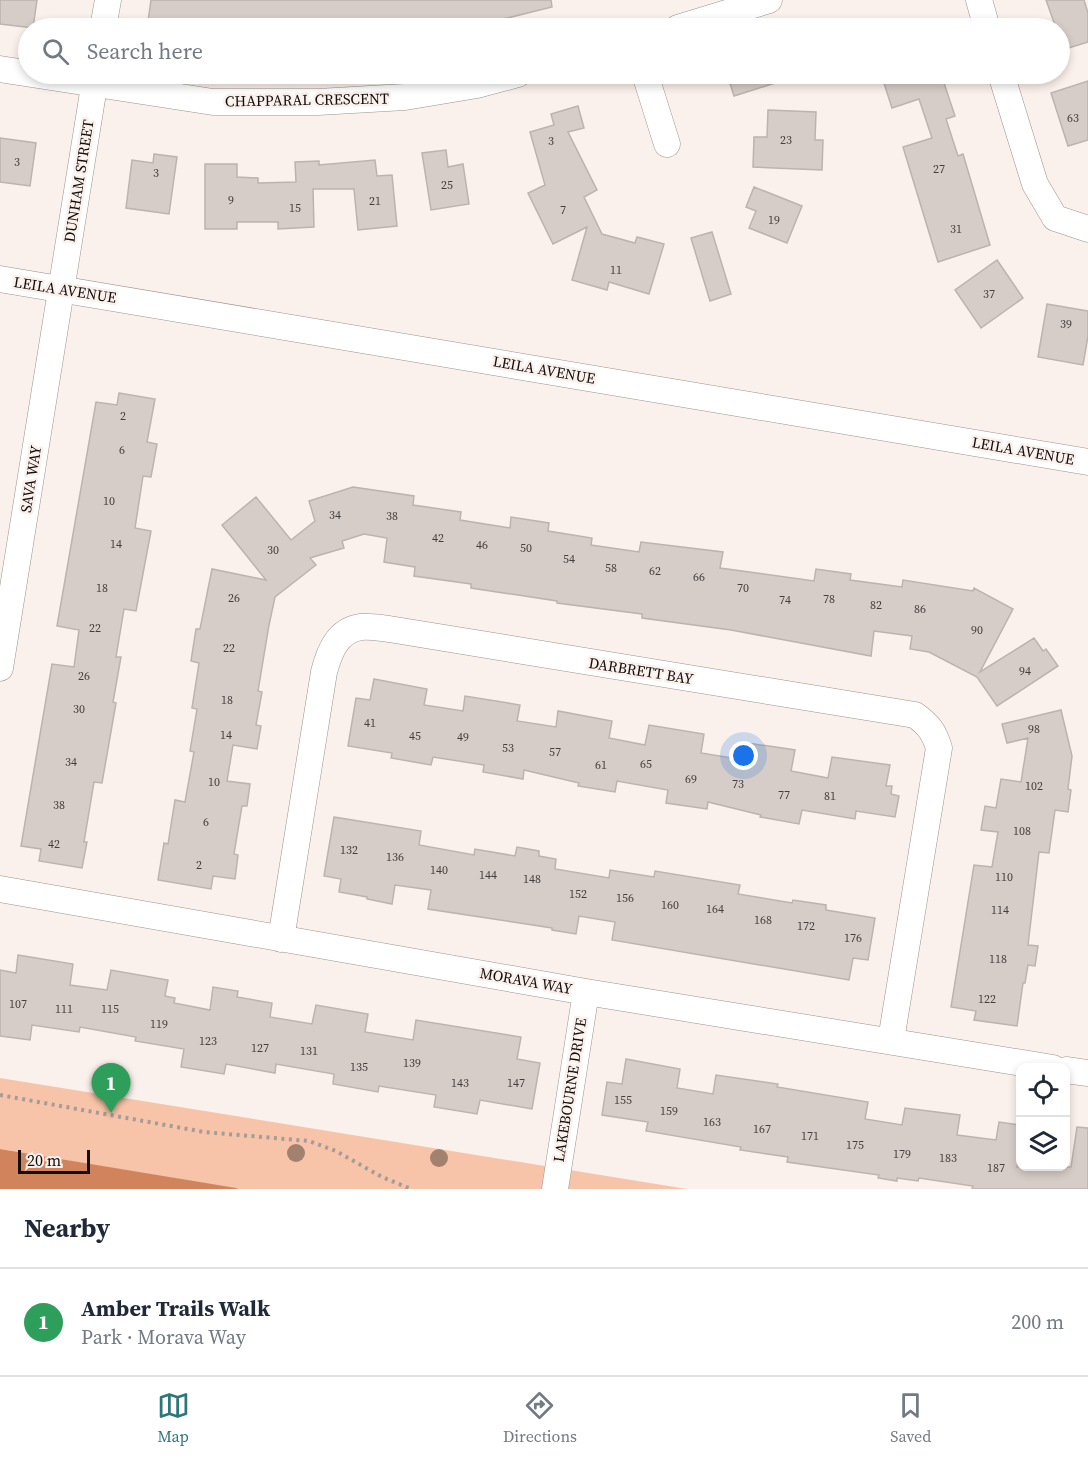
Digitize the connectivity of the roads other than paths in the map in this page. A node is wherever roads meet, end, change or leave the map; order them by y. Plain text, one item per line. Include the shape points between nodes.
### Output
1 (108, 0) edge
2 (769, 0) edge
3 (979, 0) edge
4 (105, 18) edge
5 (710, 18) edge
6 (984, 18) edge
7 (0, 69) edge
8 (18, 71) edge
9 (94, 84) edge
10 (121, 84) edge
11 (481, 84) edge
12 (648, 84) edge
13 (1004, 84) edge
14 (667, 144) dead end
15 (1088, 229) edge
16 (0, 279) edge
17 (62, 289) junction
18 (1088, 462) edge
19 (8, 567) edge
20 (0, 668) edge
21 (0, 889) edge
22 (281, 939) junction
23 (586, 992) junction
24 (891, 1040) junction
25 (1024, 1063) edge
26 (1070, 1071) edge
27 (1088, 1073) edge
28 (555, 1189) edge

1 - 4 street
2 - 5 street
3 - 6 street
7 - 8 street, CHAPPARAL CRESCENT
9 - 17 street, DUNHAM STREET
10 - 11 street, CHAPPARAL CRESCENT via 213,102 318,102 405,97
12 - 14 street
13 - 15 street via 1035,184 1055,219
16 - 17 street, LEILA AVENUE
17 - 18 street, LEILA AVENUE
17 - 19 street, SAVA WAY
19 - 20 street, SAVA WAY
21 - 22 street, MORAVA WAY
22 - 23 street, MORAVA WAY
22 - 24 street, DARBRETT BAY via 324,672 330,651 343,634 360,627 915,715 929,725 939,748
23 - 24 street, MORAVA WAY
23 - 28 street, LAKEBOURNE DRIVE
24 - 25 street, MORAVA WAY
26 - 27 street

